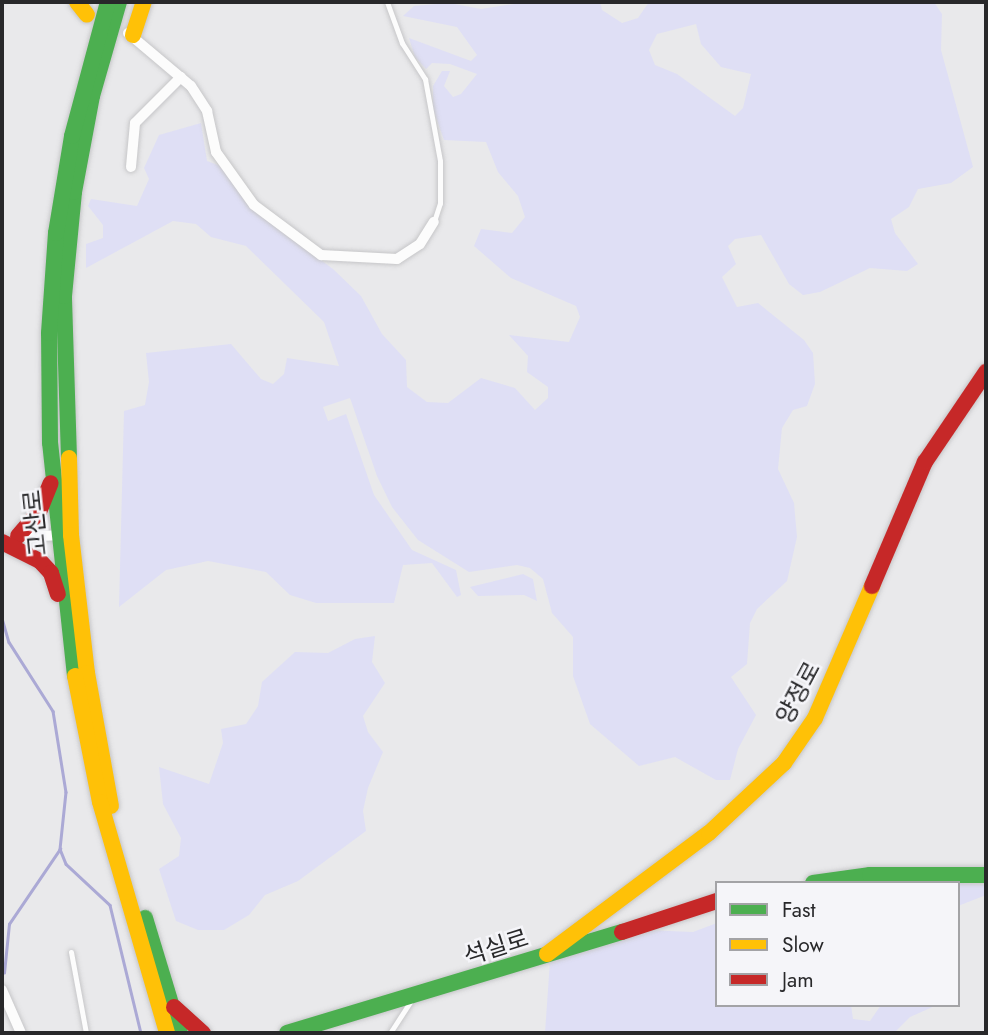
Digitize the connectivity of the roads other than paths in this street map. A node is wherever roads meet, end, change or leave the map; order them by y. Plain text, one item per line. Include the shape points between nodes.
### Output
1 (108, 2) edge
2 (119, 2) edge
3 (144, 2) edge
4 (387, 2) edge
5 (130, 34) joint
6 (181, 77) junction
7 (131, 167) dead end
8 (434, 222) joint
9 (986, 372) edge
10 (53, 477) junction
11 (65, 535) junction
12 (7, 540) edge
13 (69, 628) junction
14 (986, 875) edge
15 (827, 881) edge
16 (715, 902) edge
17 (582, 926) junction
18 (595, 940) junction
19 (71, 952) dead end
20 (547, 954) junction
21 (2, 990) edge
22 (411, 999) junction
23 (172, 1005) junction
24 (21, 1033) edge
25 (86, 1033) edge
26 (170, 1033) edge
27 (203, 1033) edge
28 (287, 1033) edge
29 (390, 1033) edge

1 - 10 street, 고산로 via 72,136 56,233 49,333
2 - 11 street, 고산로 via 74,192 64,296
3 - 5 street
4 - 8 lane via 402,43 425,79 440,161 440,203
5 - 6 street
6 - 7 street via 135,123
6 - 8 street via 207,111 216,152 254,205 321,255 397,259 420,244
9 - 17 street, 양정로 via 925,462 815,718 784,762 709,833
10 - 11 street, 고산로
10 - 12 street via 39,512
11 - 12 street
11 - 13 street, 고산로
11 - 23 street, 고산로 via 113,815
12 - 13 street via 51,573
13 - 26 street, 고산로 via 79,713 100,802
14 - 15 street via 870,875
16 - 18 street, 석실로
17 - 18 street
17 - 20 street, 양정로
18 - 20 street, 석실로
19 - 25 lane
20 - 22 street, 석실로
21 - 24 street
22 - 28 street, 석실로
22 - 29 lane
23 - 26 street, 고산로
23 - 27 street

